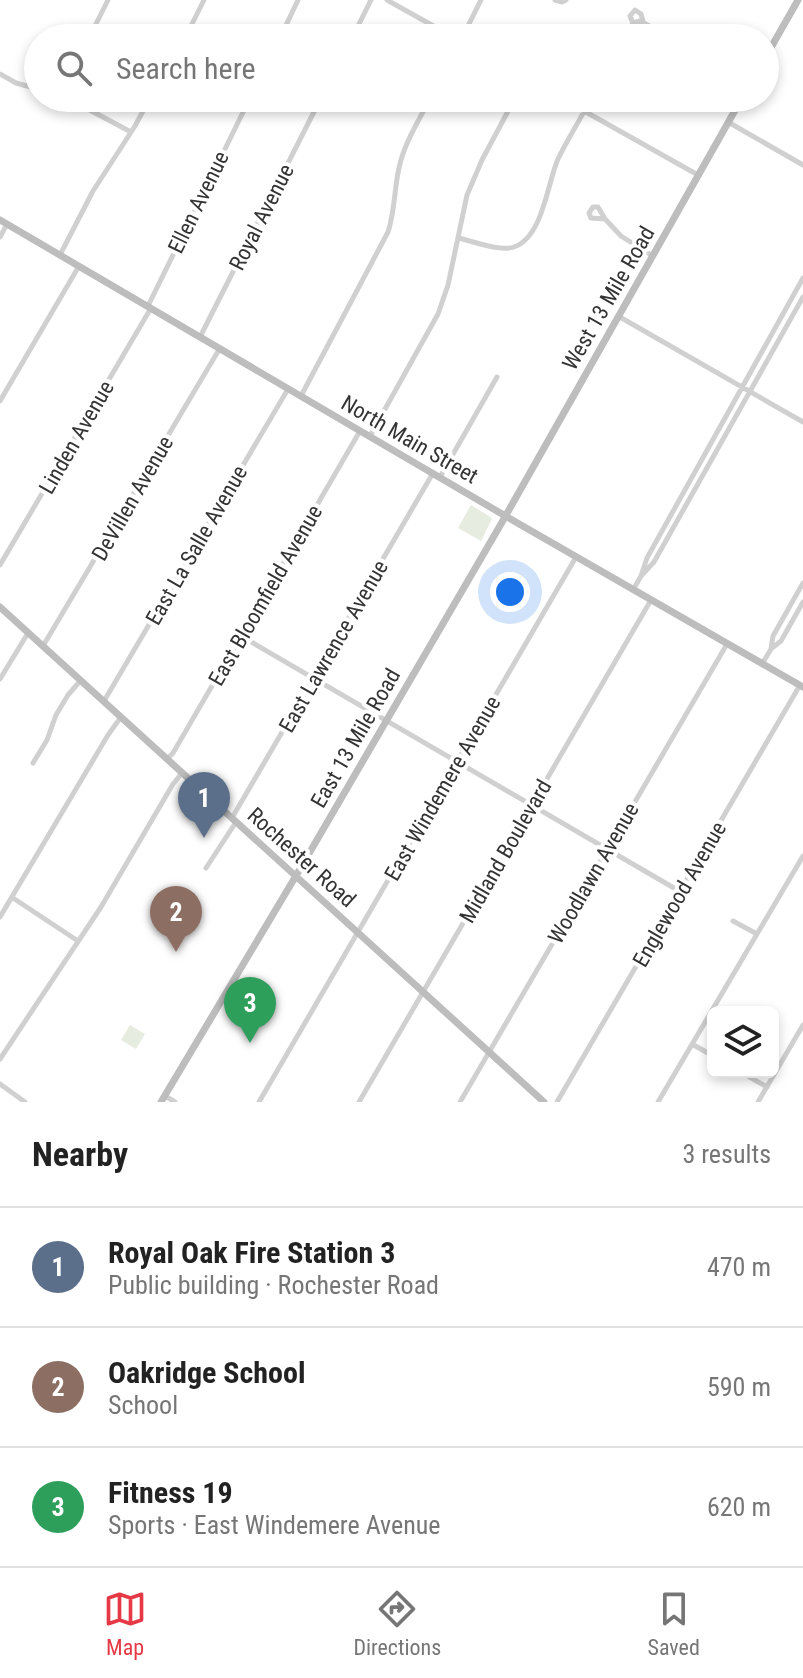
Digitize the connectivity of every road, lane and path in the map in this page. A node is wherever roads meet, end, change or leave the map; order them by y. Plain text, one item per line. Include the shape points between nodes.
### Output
1 (108, 0) edge
2 (204, 0) edge
3 (298, 0) edge
4 (371, 0) edge
5 (387, 0) edge
6 (481, 0) edge
7 (555, 0) edge
8 (566, 0) edge
9 (798, 0) edge
10 (637, 22) junction
11 (96, 24) edge
12 (192, 24) edge
13 (287, 24) edge
14 (359, 24) edge
15 (430, 24) edge
16 (469, 24) edge
17 (641, 24) edge
18 (779, 33) edge
19 (0, 74) edge
20 (24, 85) edge
21 (93, 112) edge
22 (142, 112) edge
23 (243, 112) edge
24 (314, 112) edge
25 (423, 112) edge
26 (508, 112) edge
27 (583, 112) edge
28 (586, 112) edge
29 (734, 112) edge
30 (728, 122) junction
31 (131, 132) junction
32 (803, 165) edge
33 (698, 175) junction
34 (605, 219) dead end
35 (4, 222) edge
36 (0, 237) edge
37 (458, 238) junction
38 (60, 255) junction
39 (653, 256) junction
40 (79, 266) junction
41 (803, 278) edge
42 (801, 292) edge
43 (150, 307) junction
44 (618, 316) junction
45 (200, 337) junction
46 (220, 348) junction
47 (497, 377) dead end
48 (743, 387) junction
49 (288, 388) junction
50 (751, 391) junction
51 (301, 396) junction
52 (0, 401) edge
53 (803, 422) edge
54 (360, 431) junction
55 (370, 436) junction
56 (436, 475) junction
57 (691, 478) junction
58 (699, 482) junction
59 (505, 516) junction
60 (576, 557) junction
61 (0, 565) edge
62 (641, 576) junction
63 (803, 583) edge
64 (633, 590) junction
65 (651, 600) junction
66 (803, 602) edge
67 (0, 607) edge
68 (28, 633) junction
69 (241, 636) junction
70 (727, 644) junction
71 (43, 646) junction
72 (771, 649) junction
73 (762, 664) junction
74 (314, 678) junction
75 (0, 679) edge
76 (81, 680) junction
77 (802, 686) edge
78 (104, 701) junction
79 (122, 717) junction
80 (387, 720) junction
81 (167, 759) junction
82 (457, 762) junction
83 (33, 763) dead end
84 (182, 772) junction
85 (532, 805) junction
86 (234, 820) junction
87 (607, 849) junction
88 (803, 856) edge
89 (206, 868) dead end
90 (295, 877) junction
91 (683, 893) junction
92 (13, 898) junction
93 (0, 917) edge
94 (733, 921) dead end
95 (358, 932) junction
96 (757, 934) junction
97 (78, 941) junction
98 (424, 992) junction
99 (803, 1025) edge
100 (692, 1044) junction
101 (489, 1052) junction
102 (707, 1053) edge
103 (0, 1059) edge
104 (751, 1078) edge
105 (0, 1084) edge
106 (767, 1087) junction
107 (163, 1099) edge
108 (25, 1102) edge
109 (175, 1102) edge
110 (259, 1102) edge
111 (359, 1102) edge
112 (460, 1102) edge
113 (544, 1102) edge
114 (557, 1102) edge
115 (658, 1102) edge
116 (758, 1102) edge

1 - 11 street
2 - 12 street
3 - 13 street
4 - 14 street
5 - 15 street
6 - 16 street
7 - 8 street
9 - 18 main road
10 - 10 street via 641,14 635,10 630,16
10 - 17 street
19 - 20 street
21 - 31 street
22 - 31 street
23 - 43 street, Ellen Avenue
24 - 45 street, Royal Avenue
25 - 51 street via 402,156 388,232
26 - 37 street via 473,178
27 - 37 street via 525,240 504,248
28 - 33 street
29 - 30 main road, West 13 Mile Road
30 - 32 street
30 - 33 main road, West 13 Mile Road
31 - 38 street
33 - 39 main road, West 13 Mile Road
34 - 39 street
35 - 36 street
35 - 38 main road, North Main Street
37 - 55 street via 438,314
38 - 40 main road, North Main Street
39 - 44 main road, West 13 Mile Road
40 - 43 main road, North Main Street
40 - 52 street
41 - 42 street
42 - 48 street
42 - 50 street
43 - 45 main road, North Main Street
43 - 61 street, Linden Avenue
44 - 48 street
44 - 59 main road, West 13 Mile Road
45 - 46 main road, North Main Street
46 - 49 main road, North Main Street
46 - 71 street, DeVillen Avenue
47 - 56 street, East Lawrence Avenue
48 - 50 street
48 - 57 street
49 - 51 main road, North Main Street
49 - 78 street, East La Salle Avenue
50 - 53 street
50 - 58 street
51 - 54 main road, North Main Street
54 - 55 main road, North Main Street
54 - 69 street, East Bloomfield Avenue
55 - 56 main road, North Main Street
56 - 59 main road, North Main Street
56 - 74 street, East Lawrence Avenue
57 - 58 street
57 - 62 street
58 - 62 street
59 - 60 main road, North Main Street
59 - 80 main road, East 13 Mile Road
60 - 64 main road, North Main Street
60 - 82 street, East Windemere Avenue
62 - 64 street
63 - 72 street
64 - 65 main road, North Main Street
65 - 70 main road, North Main Street
65 - 85 street, Midland Boulevard
66 - 72 street
67 - 68 main road, Rochester Road
68 - 71 main road, Rochester Road
68 - 75 street
69 - 74 street
69 - 81 street, East Bloomfield Avenue
70 - 73 main road, North Main Street
70 - 87 street, Woodlawn Avenue
71 - 76 main road, Rochester Road
72 - 73 street
73 - 77 main road, North Main Street
74 - 80 street
74 - 86 street, East Lawrence Avenue
76 - 78 main road, Rochester Road
76 - 83 street via 56,715
77 - 91 street, Englewood Avenue
78 - 79 main road, Rochester Road
79 - 81 main road, Rochester Road
79 - 92 street
80 - 82 street
80 - 90 main road, East 13 Mile Road
81 - 84 main road, Rochester Road
82 - 85 street
82 - 95 street, East Windemere Avenue
84 - 86 main road, Rochester Road
84 - 97 street
85 - 87 street
85 - 98 street, Midland Boulevard
86 - 89 street, East Lawrence Avenue
86 - 90 main road, Rochester Road
87 - 91 street
87 - 101 street, Woodlawn Avenue
88 - 96 street
90 - 95 main road, Rochester Road
90 - 107 main road, East 13 Mile Road
91 - 114 street, Englewood Avenue
92 - 93 street
92 - 97 street
94 - 96 street
95 - 98 main road, Rochester Road
95 - 110 street, East Windemere Avenue
96 - 100 street
97 - 103 street
98 - 101 main road, Rochester Road
98 - 111 street, Midland Boulevard
99 - 106 street
100 - 102 street
100 - 115 street
101 - 112 street, Woodlawn Avenue
101 - 113 main road, Rochester Road
104 - 106 street
105 - 108 street
106 - 116 street
107 - 109 street

